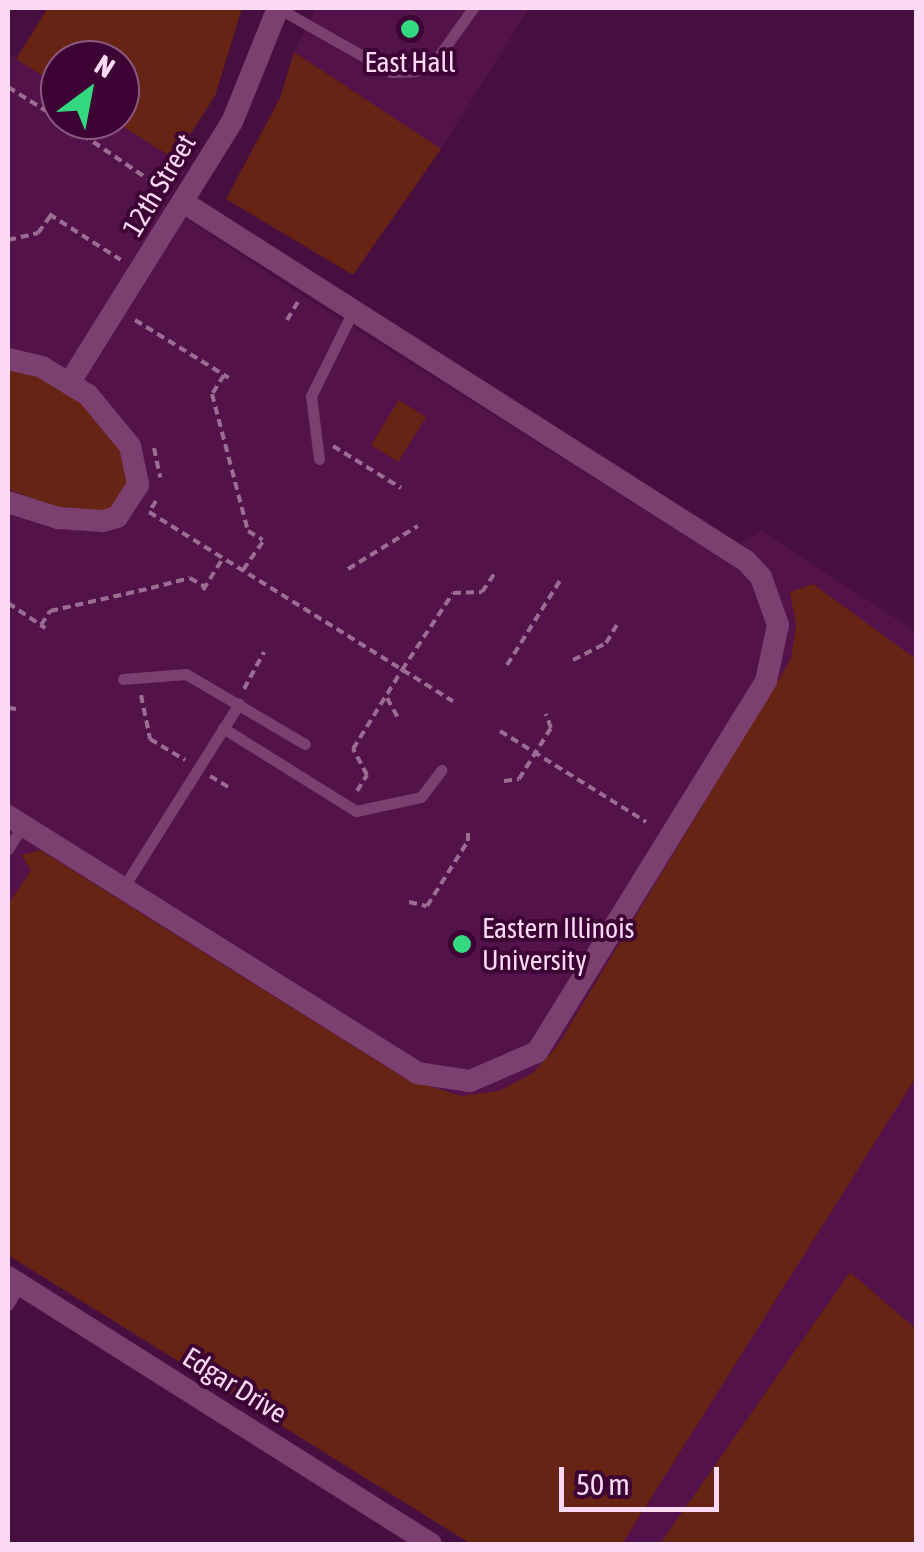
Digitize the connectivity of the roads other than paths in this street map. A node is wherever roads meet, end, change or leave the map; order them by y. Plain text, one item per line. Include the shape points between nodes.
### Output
1 (278, 8) edge
2 (474, 8) edge
3 (186, 204) junction
4 (352, 314) junction
5 (8, 359) edge
6 (70, 382) junction
7 (318, 454) road end
8 (8, 502) edge
9 (123, 678) dead end
10 (237, 703) junction
11 (223, 728) junction
12 (305, 744) dead end
13 (441, 770) dead end
14 (15, 820) edge
15 (8, 849) edge
16 (123, 888) junction
17 (14, 1281) edge
18 (8, 1305) edge
19 (430, 1544) edge

1 - 2 lane via 390,72 415,71 436,60
1 - 3 street, 12th Street via 232,122
3 - 4 street
3 - 6 street, 12th Street
4 - 7 lane via 310,396
4 - 16 street via 746,561 761,578 778,625 766,680 537,1052 492,1077 446,1082 417,1074
5 - 6 street
6 - 8 street via 130,446 138,485 132,502 117,517 80,521
9 - 10 lane via 186,674
10 - 11 lane
10 - 12 lane
11 - 13 lane via 347,807 408,804
11 - 16 lane
14 - 15 lane
14 - 16 street
17 - 18 lane
17 - 19 street, Edgar Drive

